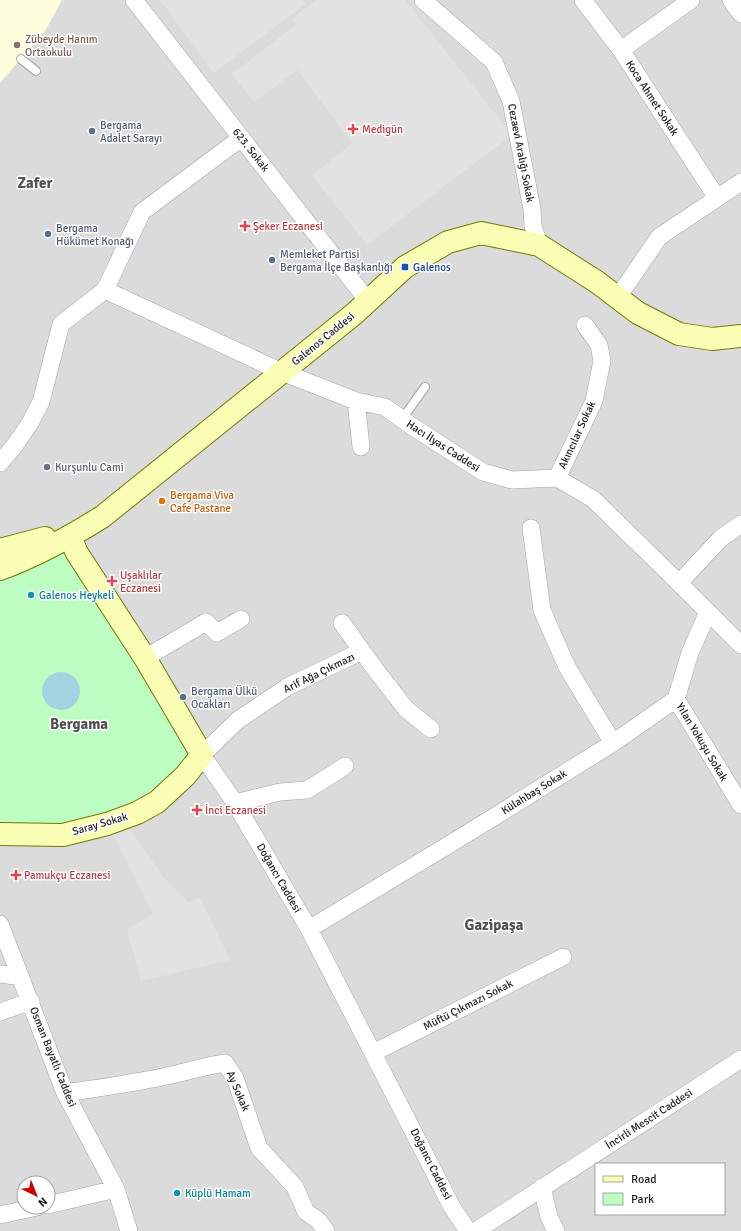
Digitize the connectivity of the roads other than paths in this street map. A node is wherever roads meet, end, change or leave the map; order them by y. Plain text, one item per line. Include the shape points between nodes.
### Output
1 (134, 0) edge
2 (424, 0) edge
3 (583, 0) edge
4 (690, 0) edge
5 (731, 0) edge
6 (741, 14) edge
7 (621, 50) junction
8 (21, 58) dead end
9 (36, 72) dead end
10 (242, 138) junction
11 (741, 182) edge
12 (717, 198) junction
13 (539, 245) junction
14 (106, 290) junction
15 (618, 297) junction
16 (368, 301) junction
17 (585, 325) dead end
18 (741, 336) edge
19 (282, 372) junction
20 (425, 387) dead end
21 (356, 401) junction
22 (402, 419) junction
23 (361, 447) dead end
24 (0, 463) edge
25 (557, 478) junction
26 (741, 524) edge
27 (531, 528) dead end
28 (70, 537) junction
29 (0, 550) edge
30 (0, 569) edge
31 (679, 583) junction
32 (708, 612) junction
33 (240, 619) dead end
34 (342, 623) dead end
35 (741, 645) edge
36 (362, 651) junction
37 (145, 658) junction
38 (676, 698) junction
39 (431, 728) dead end
40 (614, 743) junction
41 (202, 755) junction
42 (345, 766) dead end
43 (235, 803) junction
44 (741, 806) edge
45 (0, 834) edge
46 (0, 924) edge
47 (309, 929) junction
48 (563, 957) dead end
49 (0, 974) edge
50 (21, 977) junction
51 (31, 1001) junction
52 (0, 1012) edge
53 (373, 1053) junction
54 (741, 1059) edge
55 (65, 1093) junction
56 (542, 1187) junction
57 (116, 1189) junction
58 (56, 1203) edge
59 (16, 1212) edge
60 (0, 1215) edge
61 (129, 1231) edge
62 (326, 1231) edge
63 (468, 1231) edge
64 (476, 1231) edge
65 (556, 1231) edge

1 - 10 street, 623. Sokak
2 - 13 street, Cezaevi Aralığı Sokak via 494,62 511,101
3 - 7 street, Koca Ahmet Sokak
4 - 7 street
5 - 6 street
7 - 12 street, Koca Ahmet Sokak
8 - 9 lane
10 - 14 street via 142,212
10 - 16 street, 623. Sokak
11 - 12 street
12 - 15 street via 659,237
13 - 15 main road, Galenos Caddesi
13 - 16 main road, Galenos Caddesi via 481,233 448,242 405,267
14 - 19 street, Hacı İlyas Caddesi
14 - 24 street via 61,324 42,402 15,445
15 - 18 main road, Galenos Caddesi via 638,313 679,334 712,339
16 - 19 main road, Galenos Caddesi
17 - 25 street, Akıncılar Sokak via 599,345 602,361 594,401
19 - 21 street, Hacı İlyas Caddesi
19 - 28 main road, Galenos Caddesi via 102,517
20 - 22 lane
21 - 22 street, Hacı İlyas Caddesi via 385,406
21 - 23 street
22 - 25 street, Hacı İlyas Caddesi via 483,472 512,480
25 - 31 street via 593,499
26 - 31 street via 721,538
27 - 40 street via 542,610 567,667
28 - 29 main road, Galenos Caddesi via 46,538
28 - 30 main road, Galenos Caddesi
28 - 37 main road, Doğancı Caddesi via 77,553
31 - 32 street
32 - 35 street
32 - 38 street via 690,653
33 - 37 street via 217,633 206,622
34 - 36 street
36 - 39 street via 406,709
36 - 41 street, Arif Ağa Çıkmazı via 287,687 238,720
37 - 41 main road, Doğancı Caddesi
38 - 40 street, Külahbaş Sokak
38 - 44 street, Yılan Yokuşu Sokak
40 - 47 street, Külahbaş Sokak
41 - 43 street, Doğancı Caddesi
41 - 45 main road, Saray Sokak via 185,776 157,802 137,813 107,824 63,834
42 - 43 street via 307,790 280,792
43 - 47 street, Doğancı Caddesi
46 - 50 street, Osman Bayatlı Caddesi
47 - 53 street, Doğancı Caddesi
48 - 53 street, Müftü Çıkmazı Sokak
49 - 50 street
50 - 51 street, Osman Bayatlı Caddesi
51 - 52 street
51 - 55 street, Osman Bayatlı Caddesi
53 - 63 street, Doğancı Caddesi via 452,1207
54 - 56 street, İncirli Mescit Caddesi
55 - 57 street, Osman Bayatlı Caddesi
55 - 62 street, Ay Sokak via 164,1077 206,1065 225,1063 235,1078 260,1148 295,1187 306,1212 318,1220
56 - 64 street, İncirli Mescit Caddesi
56 - 65 street via 549,1217
57 - 58 street
57 - 61 street, Osman Bayatlı Caddesi
59 - 60 street

